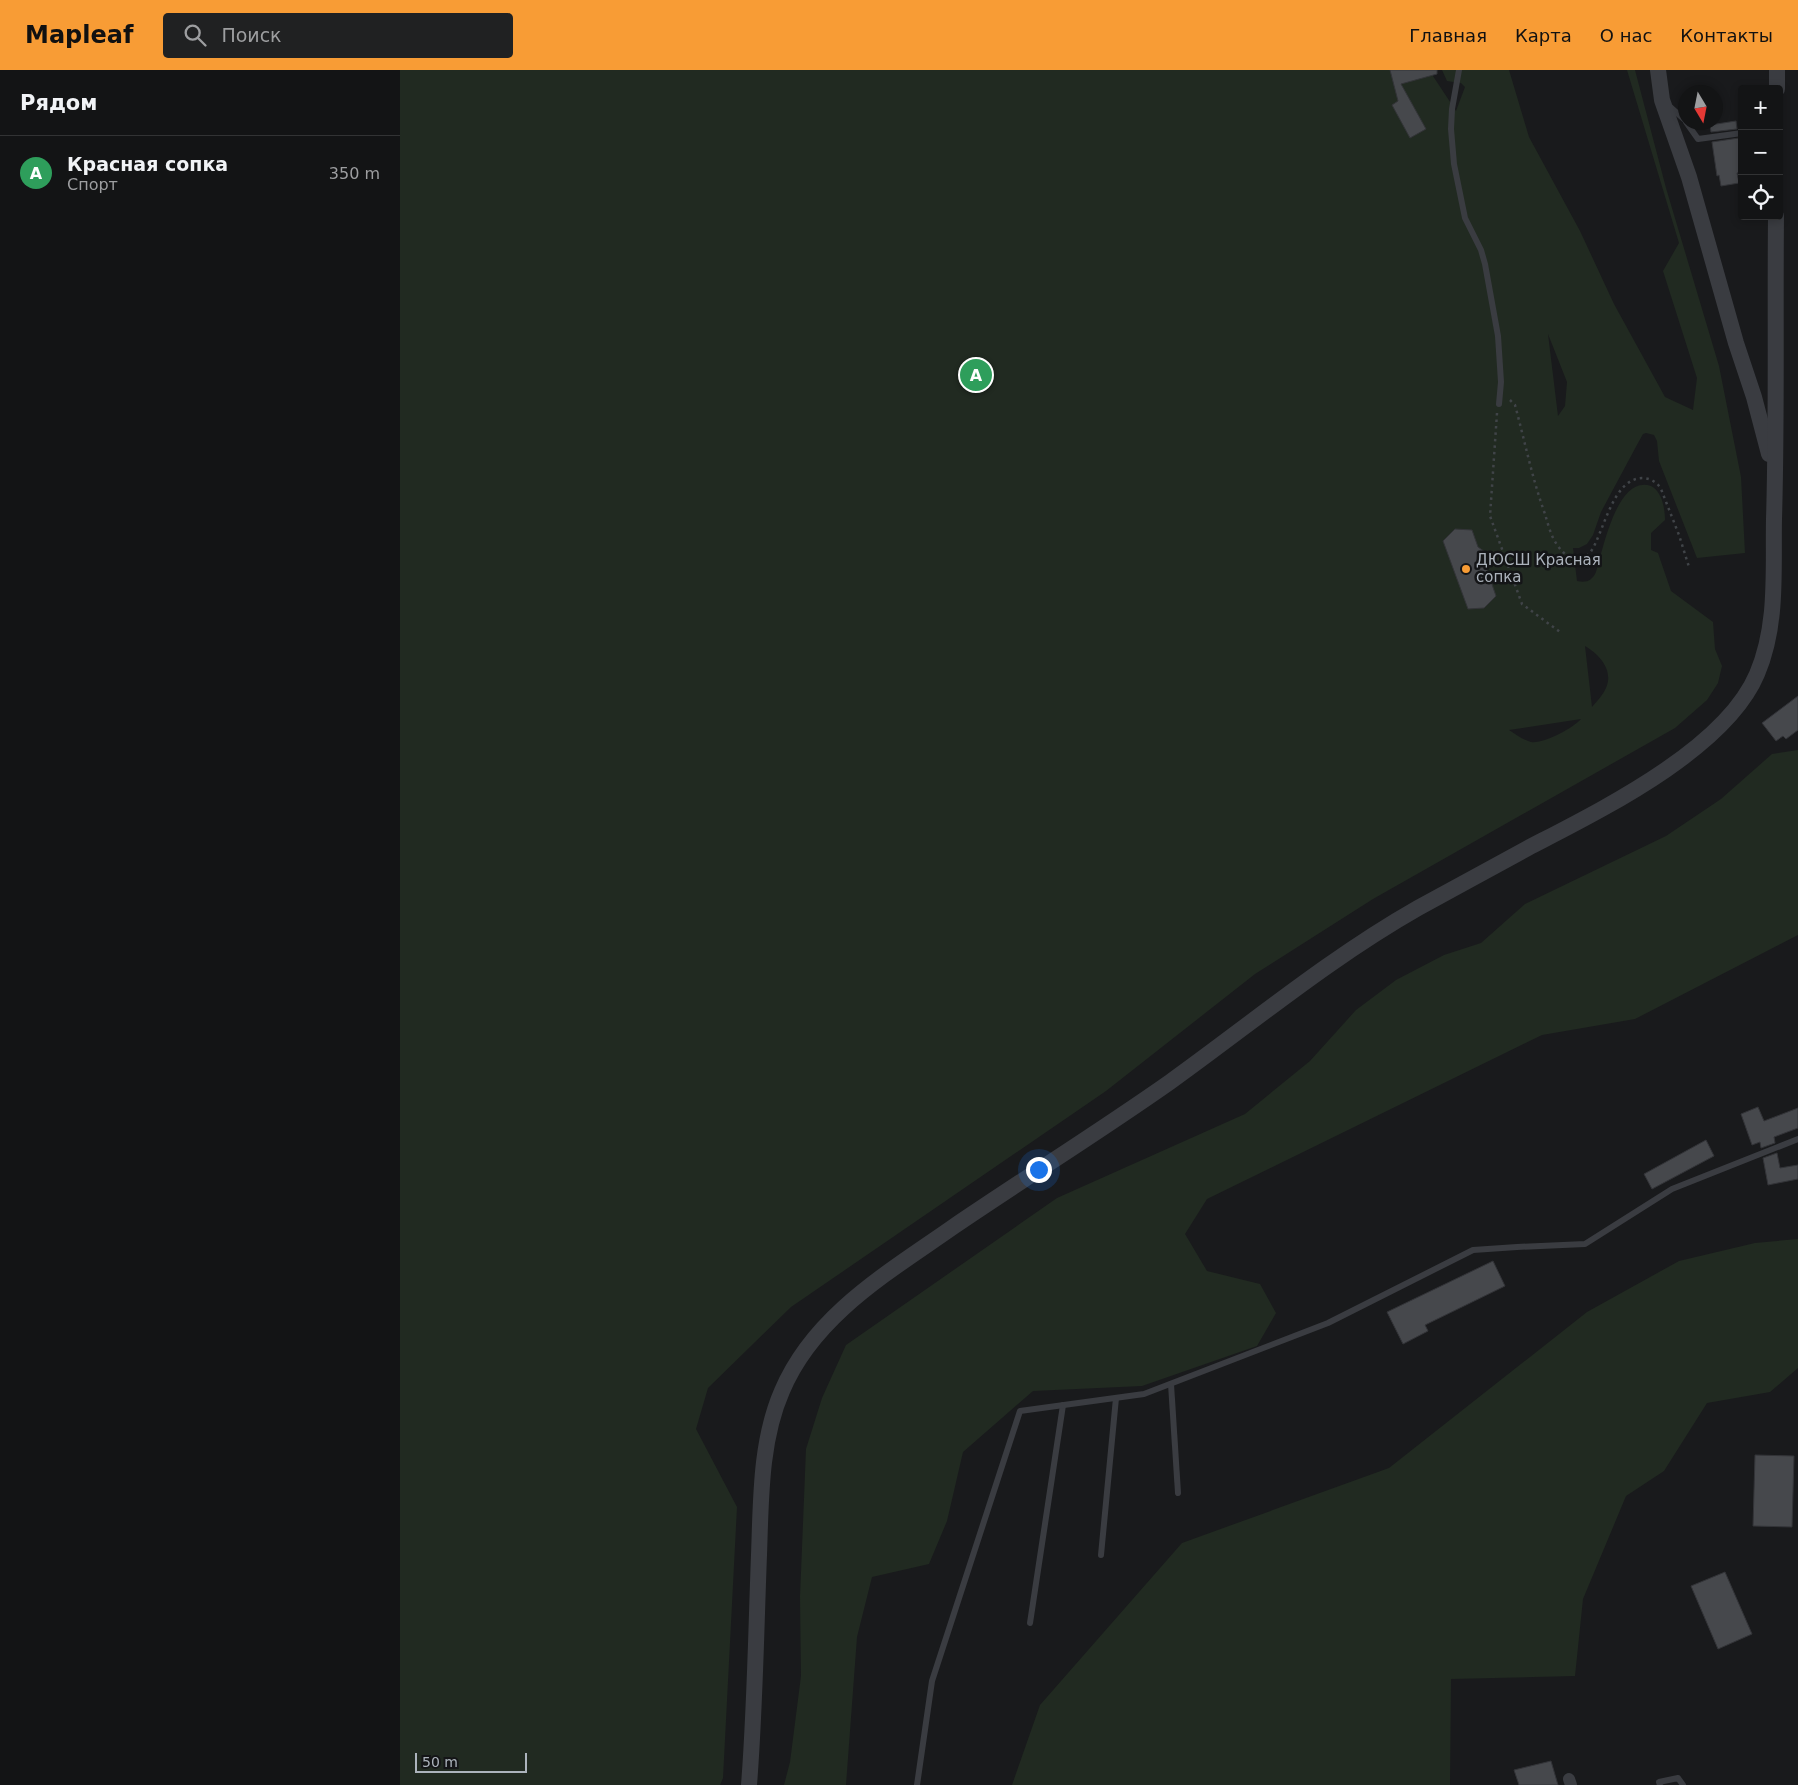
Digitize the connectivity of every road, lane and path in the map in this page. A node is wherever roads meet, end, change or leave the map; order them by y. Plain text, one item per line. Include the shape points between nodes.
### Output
1 (1459, 70) edge
2 (1658, 70) edge
3 (1777, 70) edge
4 (1777, 85) edge
5 (1662, 100) junction
6 (1678, 115) edge
7 (1692, 130) edge
8 (1738, 134) edge
9 (1776, 220) edge
10 (1499, 404) junction
11 (1775, 486) junction
12 (1689, 567) dead end
13 (1560, 632) dead end
14 (1798, 1139) edge
15 (1172, 1384) junction
16 (1116, 1398) junction
17 (1063, 1405) junction
18 (1178, 1492) dead end
19 (1101, 1555) dead end
20 (1030, 1623) dead end
21 (749, 1785) edge
22 (917, 1785) edge
23 (1660, 1785) edge
24 (1683, 1785) edge

1 - 10 lane via 1452,109 1454,164 1466,218 1485,264 1498,336
2 - 5 street
3 - 4 street
5 - 6 lane
5 - 11 street via 1689,176 1754,397
7 - 8 lane via 1698,139
9 - 11 street
10 - 12 path via 1510,400 1514,404 1540,500 1555,541 1566,555 1577,559 1590,553 1620,491 1630,481 1647,478 1660,487
10 - 13 path via 1490,516 1522,604
11 - 21 street via 1769,640 1756,678 1744,698 1730,717 1703,741 1592,815 1377,932 1168,1084 866,1287 821,1330 783,1387 772,1416 767,1444 761,1499
14 - 15 lane via 1672,1189 1586,1244 1473,1250 1328,1323
15 - 16 lane via 1144,1394
15 - 18 lane
16 - 17 lane
16 - 19 lane
17 - 20 lane
17 - 22 lane via 1020,1411 932,1681
23 - 24 lane via 1659,1782 1678,1778

